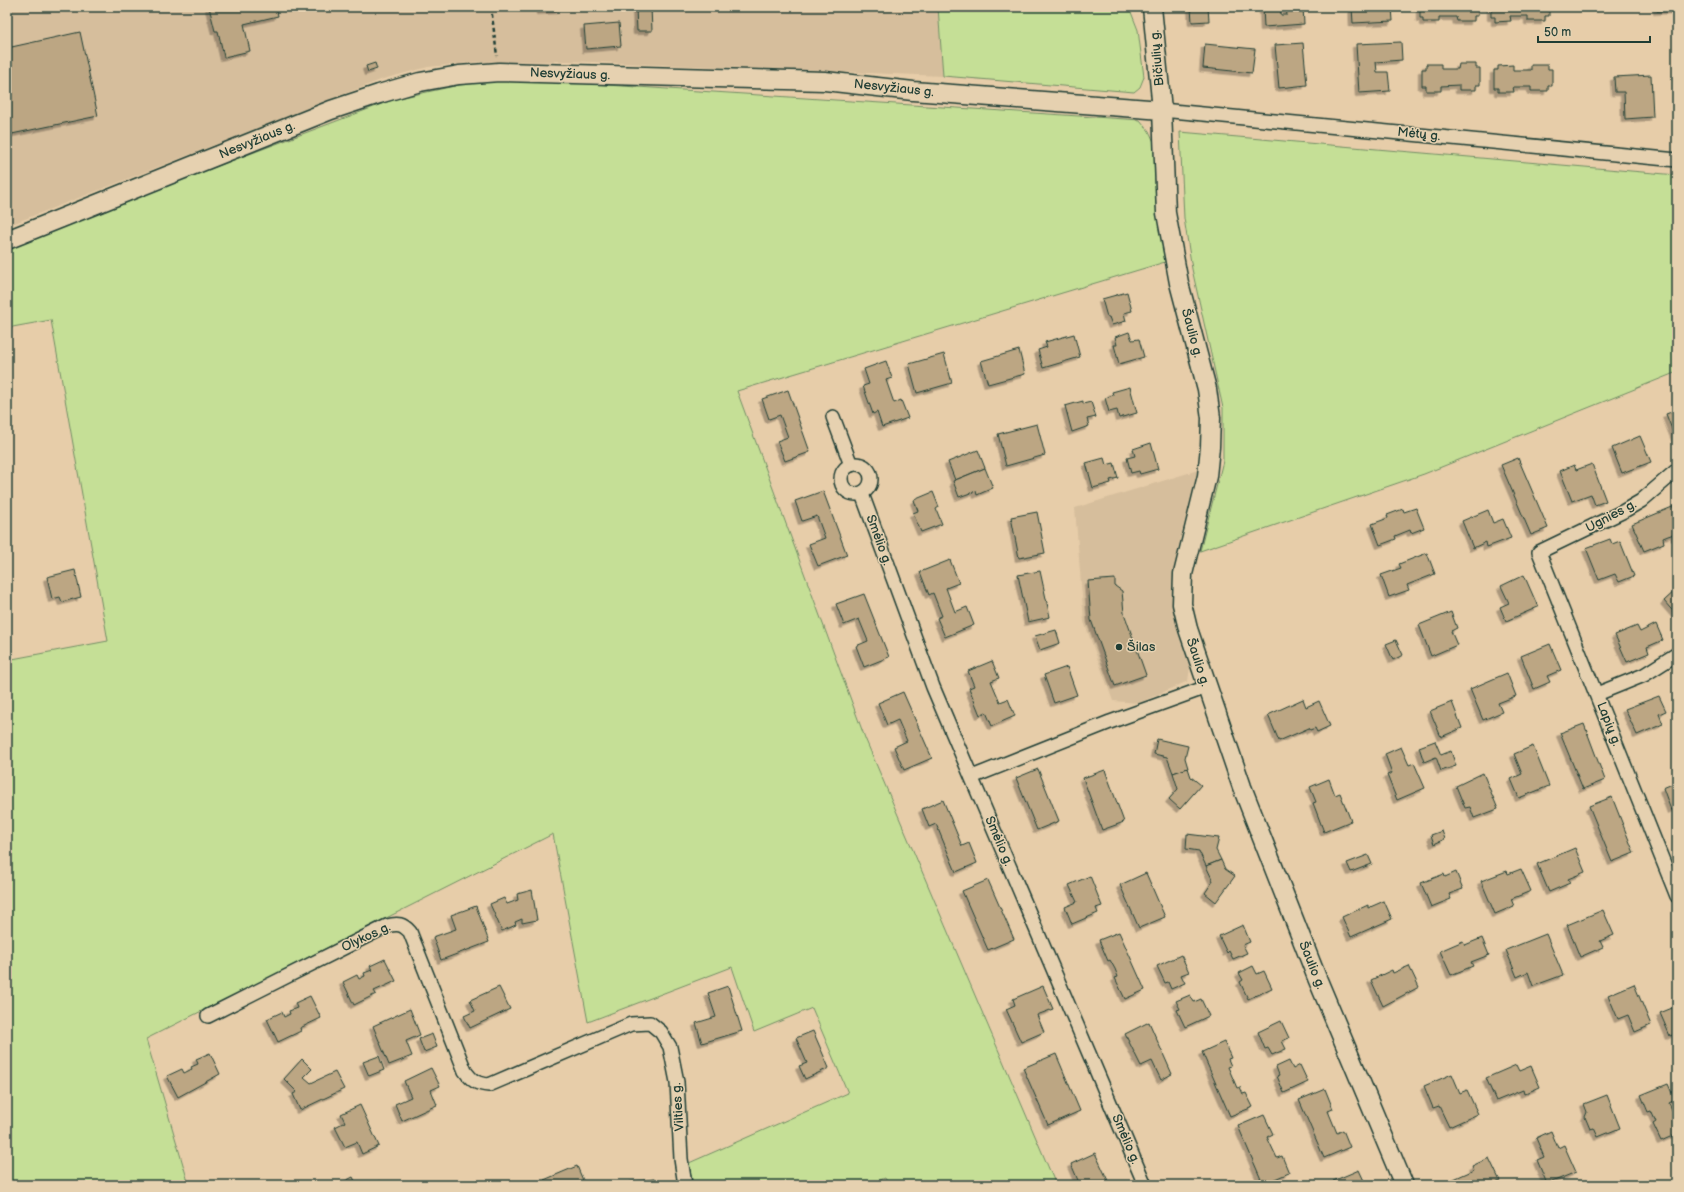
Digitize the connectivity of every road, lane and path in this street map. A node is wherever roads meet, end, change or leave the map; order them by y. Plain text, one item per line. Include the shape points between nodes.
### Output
1 (491, 7) edge
2 (1152, 7) edge
3 (499, 72) junction
4 (1162, 110) junction
5 (1677, 160) edge
6 (7, 240) edge
7 (833, 417) dead end
8 (851, 465) junction
9 (1677, 470) edge
10 (862, 494) junction
11 (1539, 552) joint
12 (1677, 654) edge
13 (1207, 688) junction
14 (1597, 694) junction
15 (972, 778) junction
16 (1677, 896) edge
17 (208, 1016) dead end
18 (662, 1032) joint
19 (685, 1185) edge
20 (1145, 1185) edge
21 (1404, 1185) edge

1 - 3 path
2 - 4 street, Bičiulių g.
3 - 4 street, Nesvyžiaus g. via 824,81 913,91
3 - 6 street, Nesvyžiaus g. via 459,75 420,82 358,101
4 - 5 street, Mėtų g.
4 - 13 street, Šaulio g. via 1166,212 1171,244 1207,389 1211,418 1207,476 1183,574 1182,604
7 - 8 street
8 - 10 street via 865,467 870,474 871,482
8 - 10 street via 842,473 841,485 850,494
9 - 11 street, Ugnies g. via 1624,512
10 - 15 street, Smėlio g. via 933,687
11 - 14 street, Lapių g.
12 - 14 street via 1644,675
13 - 15 street via 1110,722
13 - 21 street, Šaulio g. via 1242,787 1317,978
14 - 16 street, Lapių g.
15 - 20 street, Smėlio g.
17 - 18 street, Olykos g. via 387,926 396,924 404,925 410,932 466,1072 477,1084 489,1085 631,1024 650,1022
18 - 19 street, Vilties g. via 670,1047 677,1082

